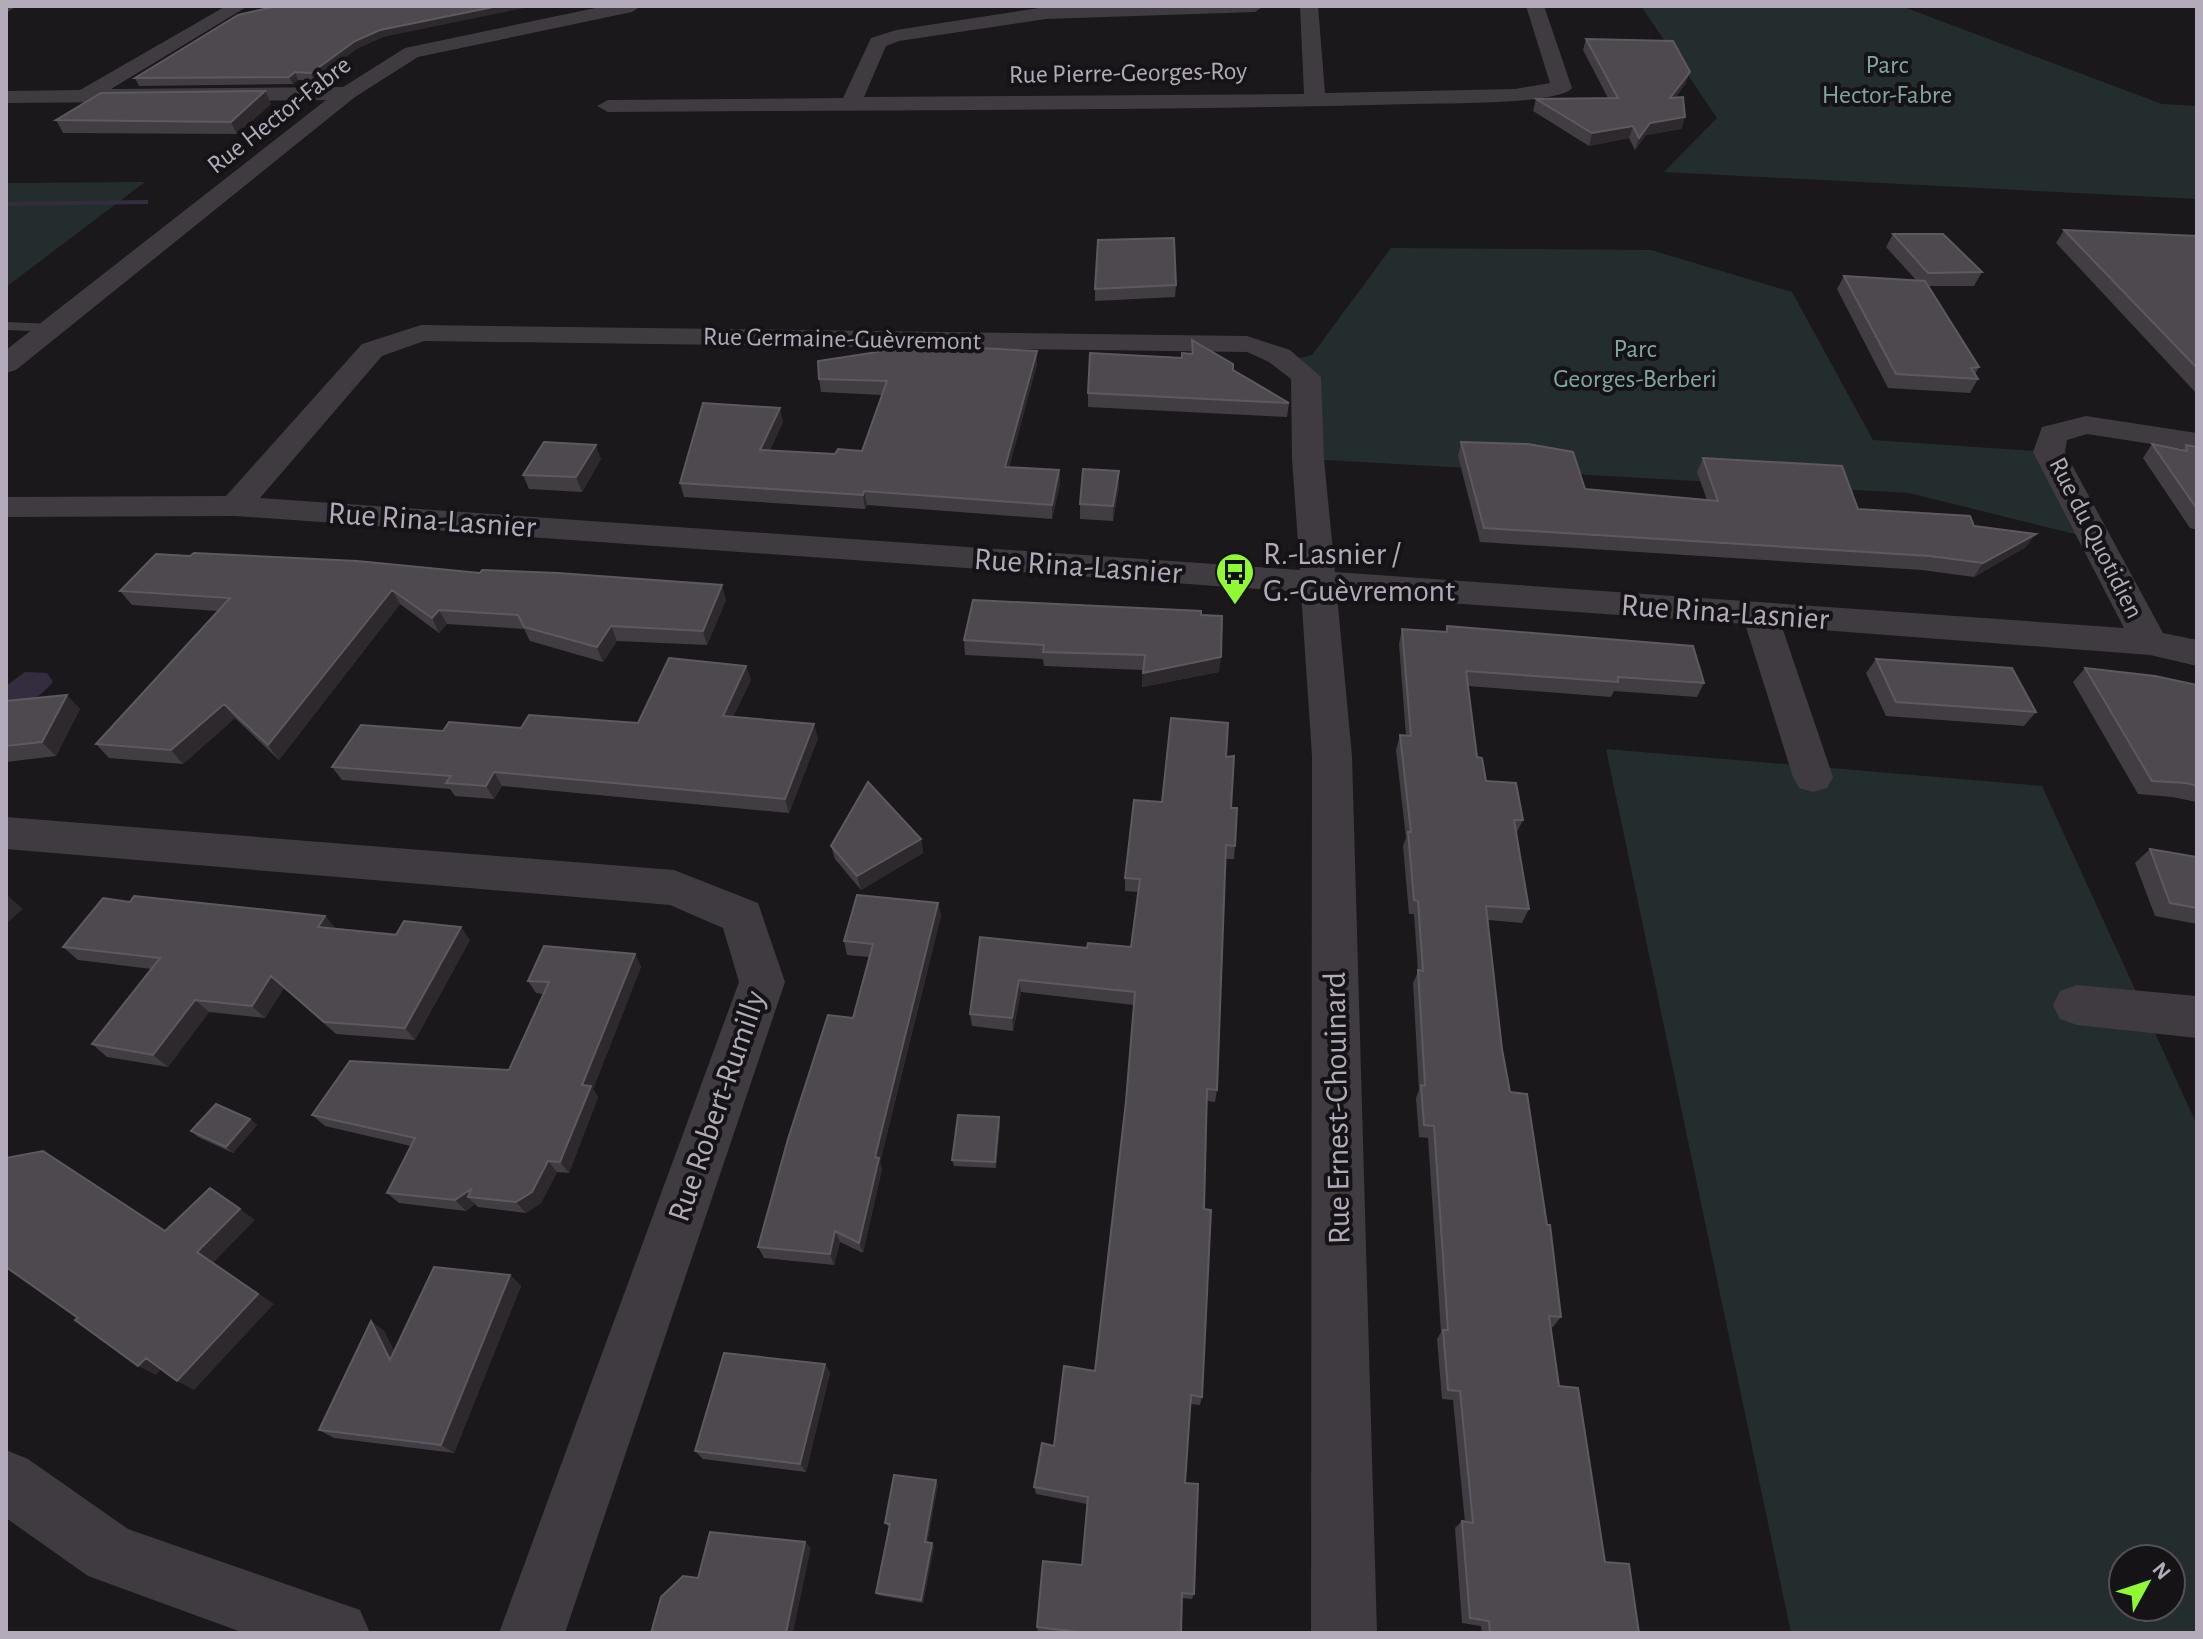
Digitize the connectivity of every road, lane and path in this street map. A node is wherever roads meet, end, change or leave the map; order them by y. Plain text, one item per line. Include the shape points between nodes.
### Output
1 (239, 6) edge
2 (632, 6) edge
3 (1255, 6) edge
4 (1309, 6) edge
5 (1535, 6) edge
6 (348, 93) junction
7 (85, 96) junction
8 (6, 97) edge
9 (1315, 100) junction
10 (851, 104) junction
11 (608, 106) dead end
12 (6, 326) edge
13 (52, 328) junction
14 (6, 364) edge
15 (2197, 442) edge
16 (235, 506) junction
17 (6, 507) edge
18 (1317, 583) junction
19 (1760, 615) junction
20 (2150, 643) junction
21 (2197, 653) edge
22 (1813, 777) dead end
23 (6, 833) edge
24 (2077, 1005) dead end
25 (2197, 1017) edge
26 (6, 1481) edge
27 (337, 1633) edge
28 (532, 1633) edge
29 (1344, 1633) edge

1 - 7 street
2 - 6 street, Rue Hector-Fabre via 412,52
3 - 10 street via 1046,13 896,36 878,42
4 - 9 street
5 - 9 street, Rue Pierre-Georges-Roy via 1562,88 1515,95
6 - 7 street
6 - 13 street, Rue Hector-Fabre
7 - 8 street
9 - 10 street, Rue Pierre-Georges-Roy
10 - 11 street, Rue Pierre-Georges-Roy
12 - 13 lane
13 - 14 street, Rue Hector-Fabre
15 - 20 street, Rue du Quotidien via 2086,425 2053,434 2049,452
16 - 17 street, Rue Rina-Lasnier
16 - 18 street, Rue Rina-Lasnier
16 - 18 street, Rue Germaine-Guèvremont via 372,350 421,333 1247,344 1291,360 1306,377
18 - 19 street, Rue Rina-Lasnier
18 - 29 street, Rue Ernest-Chouinard via 1332,756
19 - 20 street, Rue Rina-Lasnier
19 - 22 street
20 - 21 street, Rue Rina-Lasnier
23 - 28 street, Rue Robert-Rumilly via 674,888 742,916 762,982
24 - 25 street
26 - 27 street via 110,1554

